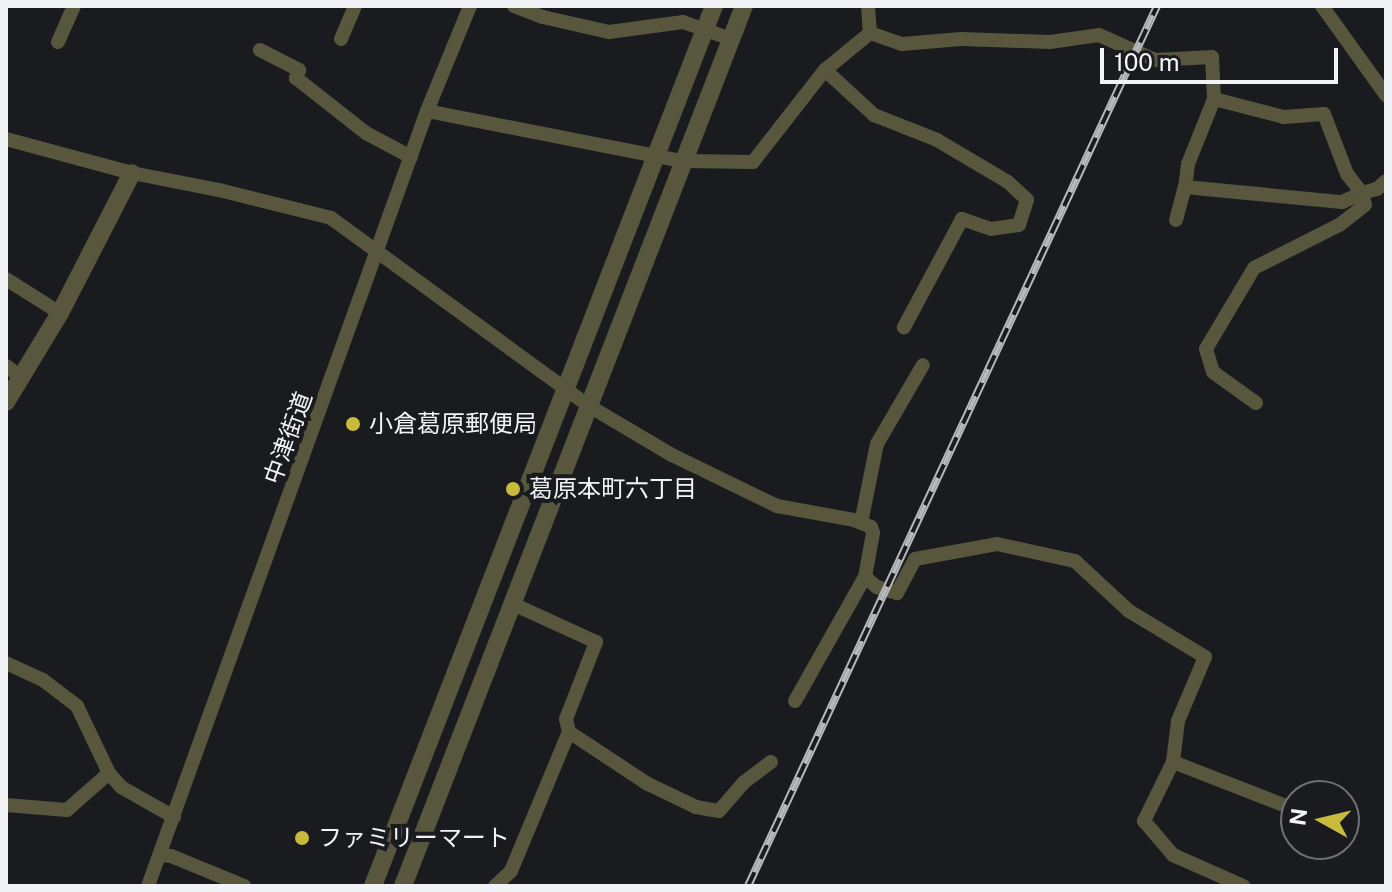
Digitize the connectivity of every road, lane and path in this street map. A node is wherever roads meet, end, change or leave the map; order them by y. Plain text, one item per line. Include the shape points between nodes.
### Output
1 (74, 6) edge
2 (355, 6) edge
3 (470, 6) edge
4 (514, 6) edge
5 (714, 6) edge
6 (744, 6) edge
7 (868, 6) edge
8 (1322, 6) edge
9 (705, 28) junction
10 (870, 33) junction
11 (341, 39) dead end
12 (731, 39) junction
13 (58, 42) dead end
14 (260, 50) dead end
15 (825, 70) junction
16 (1386, 95) edge
17 (1214, 99) junction
18 (427, 111) junction
19 (6, 139) edge
20 (656, 156) junction
21 (411, 157) junction
22 (682, 161) junction
23 (132, 173) junction
24 (1386, 181) edge
25 (1185, 187) junction
26 (1362, 193) junction
27 (1176, 220) dead end
28 (378, 253) junction
29 (6, 279) edge
30 (60, 313) junction
31 (904, 327) dead end
32 (923, 365) dead end
33 (14, 371) edge
34 (565, 389) junction
35 (6, 402) edge
36 (1256, 403) dead end
37 (589, 406) junction
38 (861, 523) junction
39 (865, 577) junction
40 (513, 604) junction
41 (6, 663) edge
42 (795, 701) dead end
43 (569, 732) junction
44 (771, 762) dead end
45 (1173, 762) junction
46 (109, 773) junction
47 (1280, 804) edge
48 (6, 805) edge
49 (174, 817) junction
50 (160, 855) junction
51 (148, 886) edge
52 (244, 886) edge
53 (373, 886) edge
54 (403, 886) edge
55 (495, 886) edge
56 (1243, 886) edge

1 - 13 street
2 - 11 street
3 - 18 street, 中津街道
4 - 9 street via 609,32 683,22
5 - 9 street
6 - 12 street
7 - 10 street
8 - 16 street
9 - 12 street
9 - 20 street
10 - 15 street
10 - 17 street via 902,44 961,39 1050,42 1099,35 1155,60 1212,57
12 - 22 street
14 - 21 street via 299,70 296,78 366,133
15 - 22 street via 753,162
15 - 31 street via 874,115 937,140 1008,182 1027,200 1019,225 991,229 962,219
17 - 25 street via 1188,164
17 - 26 street via 1284,117 1324,114 1347,174
18 - 20 street
18 - 21 street, 中津街道
19 - 23 street
20 - 22 street
20 - 34 street
21 - 28 street, 中津街道
22 - 37 street
23 - 28 street via 331,218
23 - 30 street
24 - 26 street
25 - 26 street via 1342,202
25 - 27 street
26 - 36 street via 1365,205 1339,225 1254,268 1206,349 1213,372
28 - 34 street
28 - 49 street, 中津街道
29 - 30 street
30 - 33 street
32 - 38 street via 877,444
33 - 35 street
34 - 37 street
34 - 53 street
37 - 38 street via 672,455 777,506
37 - 40 street
38 - 39 street via 873,533
39 - 42 street
39 - 45 street via 897,593 915,559 997,544 1075,561 1129,611 1205,657 1178,721
40 - 43 street via 596,642 566,719
40 - 54 street
41 - 46 street via 43,680 77,706
43 - 44 street via 648,784 696,807 719,811
43 - 55 street via 511,871
45 - 47 street
45 - 56 street via 1144,821 1173,855
46 - 48 street via 67,810
46 - 49 street via 121,787
49 - 50 street, 中津街道
50 - 51 street, 中津街道
50 - 52 street

